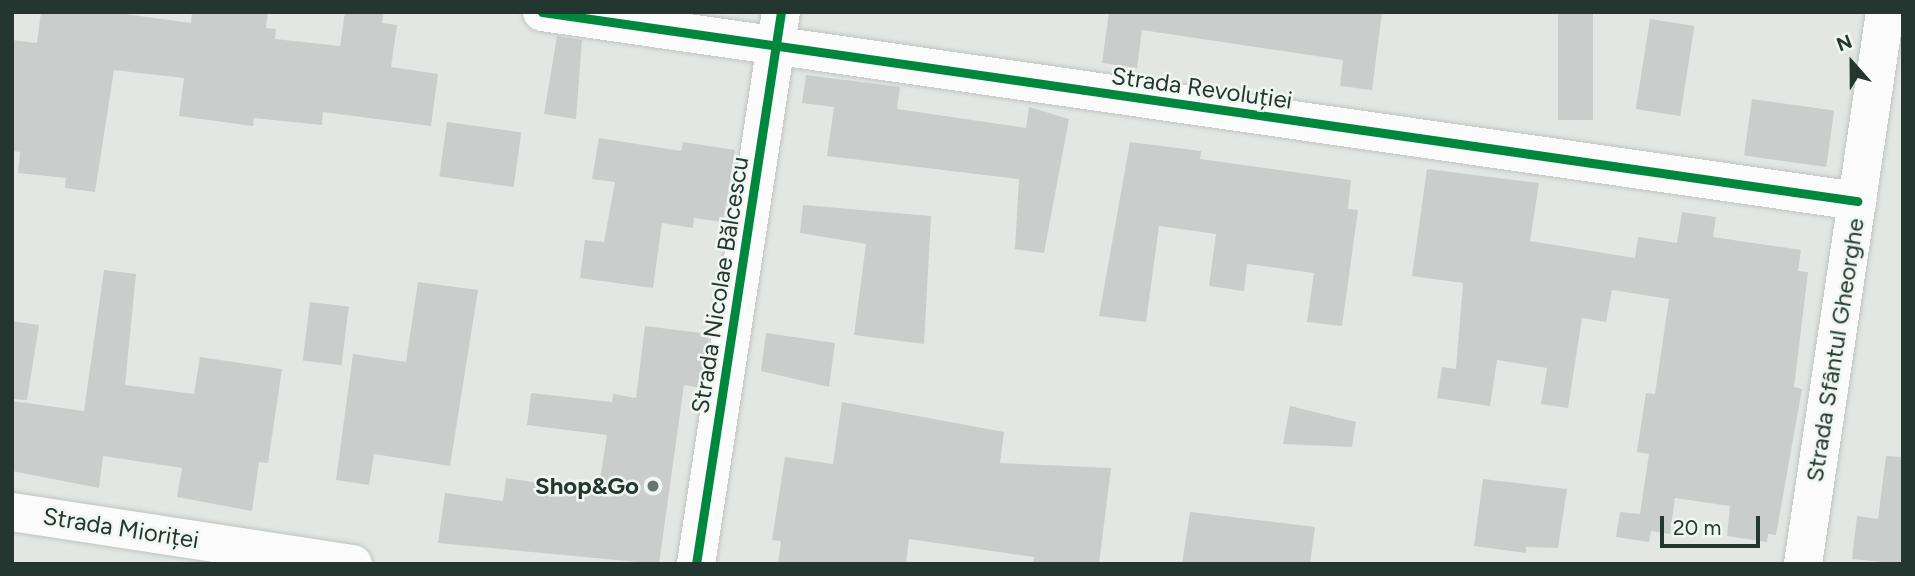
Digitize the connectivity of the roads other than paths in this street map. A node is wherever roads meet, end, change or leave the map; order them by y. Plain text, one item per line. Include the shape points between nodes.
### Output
1 (542, 12) edge
2 (1885, 12) edge
3 (778, 29) edge
4 (1857, 201) junction
5 (12, 512) edge
6 (354, 564) edge
7 (696, 564) edge
8 (1803, 564) edge

1 - 3 street, Strada Revoluției
2 - 4 street, Strada Sfântul Gheorghe
3 - 4 street, Strada Revoluției
3 - 7 street, Strada Nicolae Bălcescu
4 - 8 street, Strada Sfântul Gheorghe
5 - 6 street, Strada Mioriței

